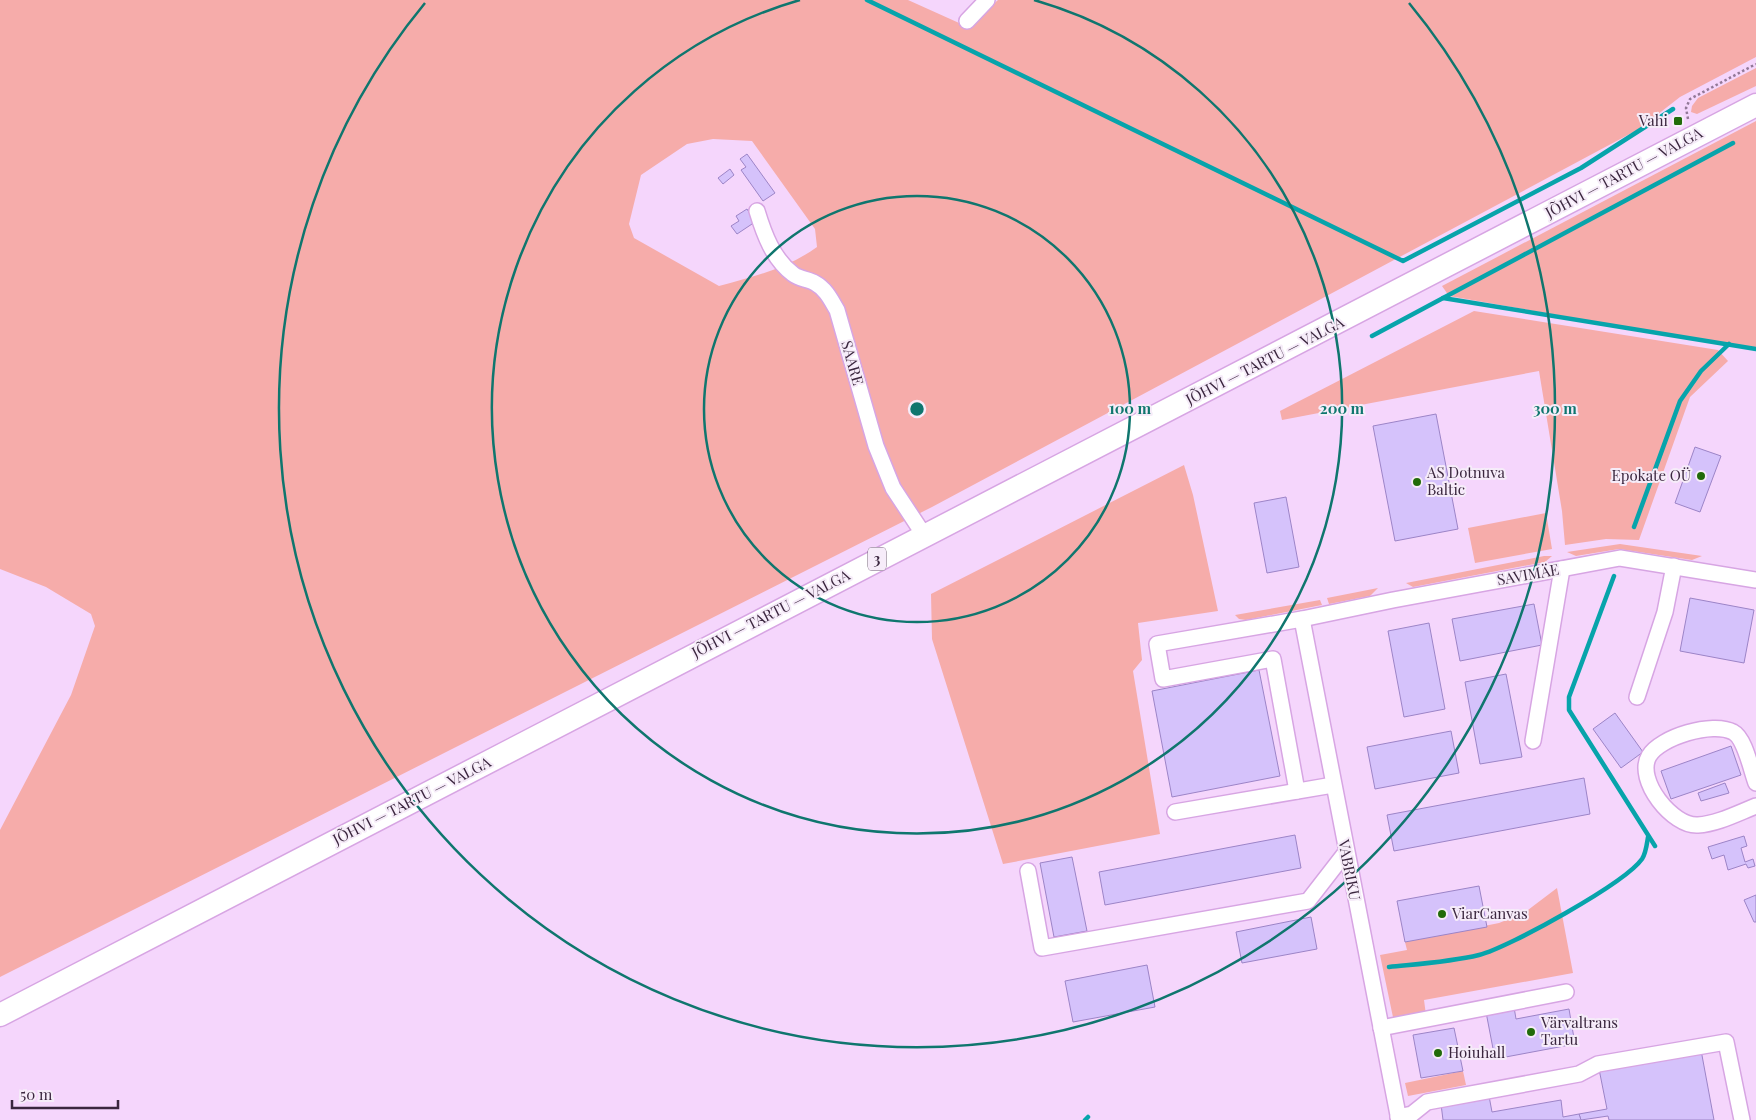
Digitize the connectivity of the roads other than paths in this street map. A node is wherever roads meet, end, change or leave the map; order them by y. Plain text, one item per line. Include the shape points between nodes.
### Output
1 (986, 0) edge
2 (967, 21) dead end
3 (1756, 105) edge
4 (757, 211) dead end
5 (924, 535) junction
6 (1674, 566) junction
7 (1562, 569) junction
8 (1756, 580) edge
9 (1302, 619) junction
10 (1637, 697) dead end
11 (1533, 741) dead end
12 (1756, 783) edge
13 (1333, 785) junction
14 (1297, 791) junction
15 (1756, 806) edge
16 (1175, 812) dead end
17 (1346, 852) junction
18 (1028, 872) dead end
19 (1566, 992) dead end
20 (0, 1015) edge
21 (1381, 1028) junction
22 (1398, 1118) edge
23 (1742, 1120) edge

1 - 2 street
3 - 5 highway, JÕHVI — TARTU — VALGA / 3
4 - 5 street, SAARE via 764,234 782,265 827,293 836,310 876,446 893,488
5 - 20 highway, JÕHVI — TARTU — VALGA / 3
6 - 7 street, SAVIMÄE via 1620,558
6 - 8 street, SAVIMÄE
6 - 10 street via 1666,612
7 - 9 street, SAVIMÄE
7 - 11 street
9 - 13 street, VABRIKU
9 - 14 street, SAVIMÄE via 1157,644 1163,679 1273,659
12 - 15 street via 1744,746 1734,732 1717,727 1695,730 1668,740 1649,755 1646,768 1648,784 1660,803 1678,818 1696,826
13 - 14 street
13 - 17 street, VABRIKU
14 - 16 street
17 - 18 street via 1308,901 1042,948
17 - 21 street, VABRIKU
19 - 21 street
21 - 22 street, VABRIKU
22 - 23 street via 1412,1114 1427,1102 1579,1074 1598,1064 1726,1042

